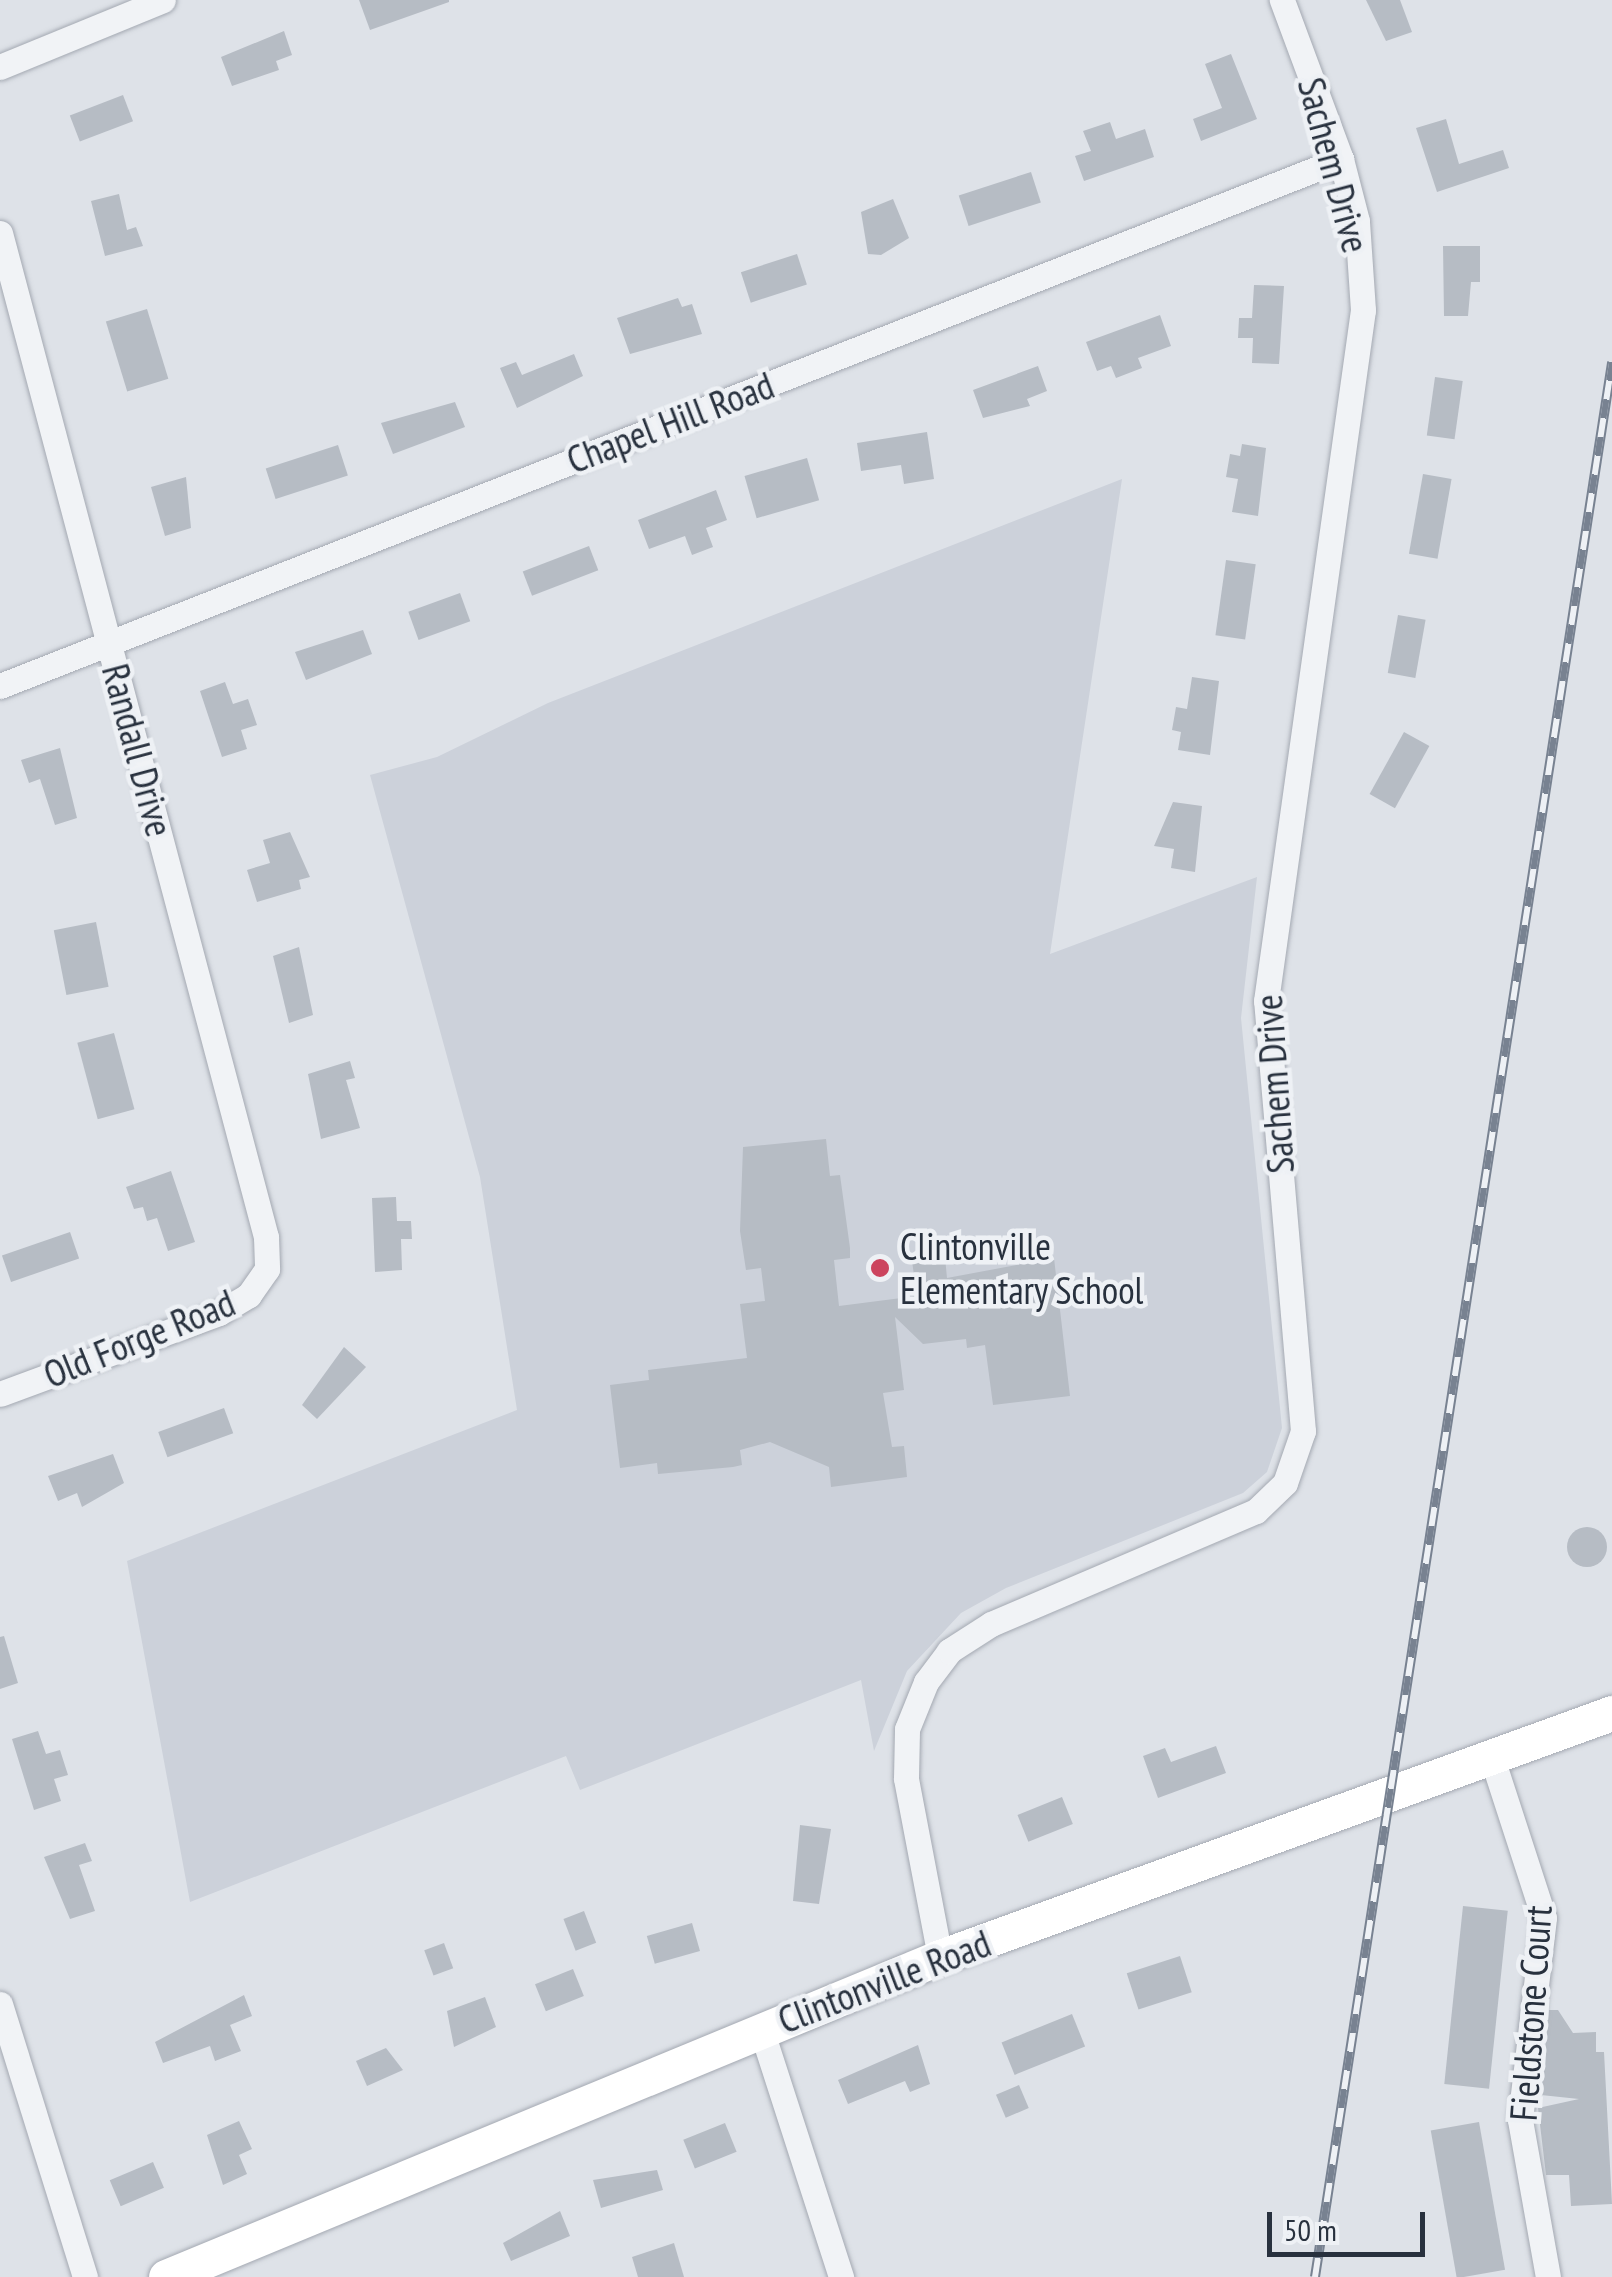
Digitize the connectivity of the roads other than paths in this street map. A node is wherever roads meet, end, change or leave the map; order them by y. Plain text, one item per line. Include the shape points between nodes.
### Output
1 (163, 0) edge
2 (1282, 0) edge
3 (0, 67) edge
4 (1341, 159) junction
5 (0, 232) edge
6 (110, 642) junction
7 (0, 686) edge
8 (267, 1268) joint
9 (0, 1394) edge
10 (1612, 1713) edge
11 (1491, 1755) junction
12 (940, 1957) junction
13 (0, 2004) edge
14 (761, 2029) junction
15 (85, 2277) edge
16 (166, 2277) edge
17 (841, 2277) edge
18 (1548, 2277) edge

1 - 3 street
2 - 4 street, Sachem Drive
4 - 6 street, Chapel Hill Road
4 - 12 street, Sachem Drive via 1362,264 1361,348 1266,1001 1300,1366 1300,1447 1285,1482 1256,1511 990,1624 936,1667 911,1713 905,1748
5 - 6 street, Randall Drive
6 - 7 street, Chapel Hill Road
6 - 8 street, Randall Drive via 266,1238
8 - 9 street, Old Forge Road via 250,1295 219,1313
10 - 11 main road, Clintonville Road
11 - 12 main road, Clintonville Road
11 - 18 street, Fieldstone Court via 1544,1918 1520,2120
12 - 14 main road, Clintonville Road
13 - 15 street
14 - 16 main road, Clintonville Road
14 - 17 street

